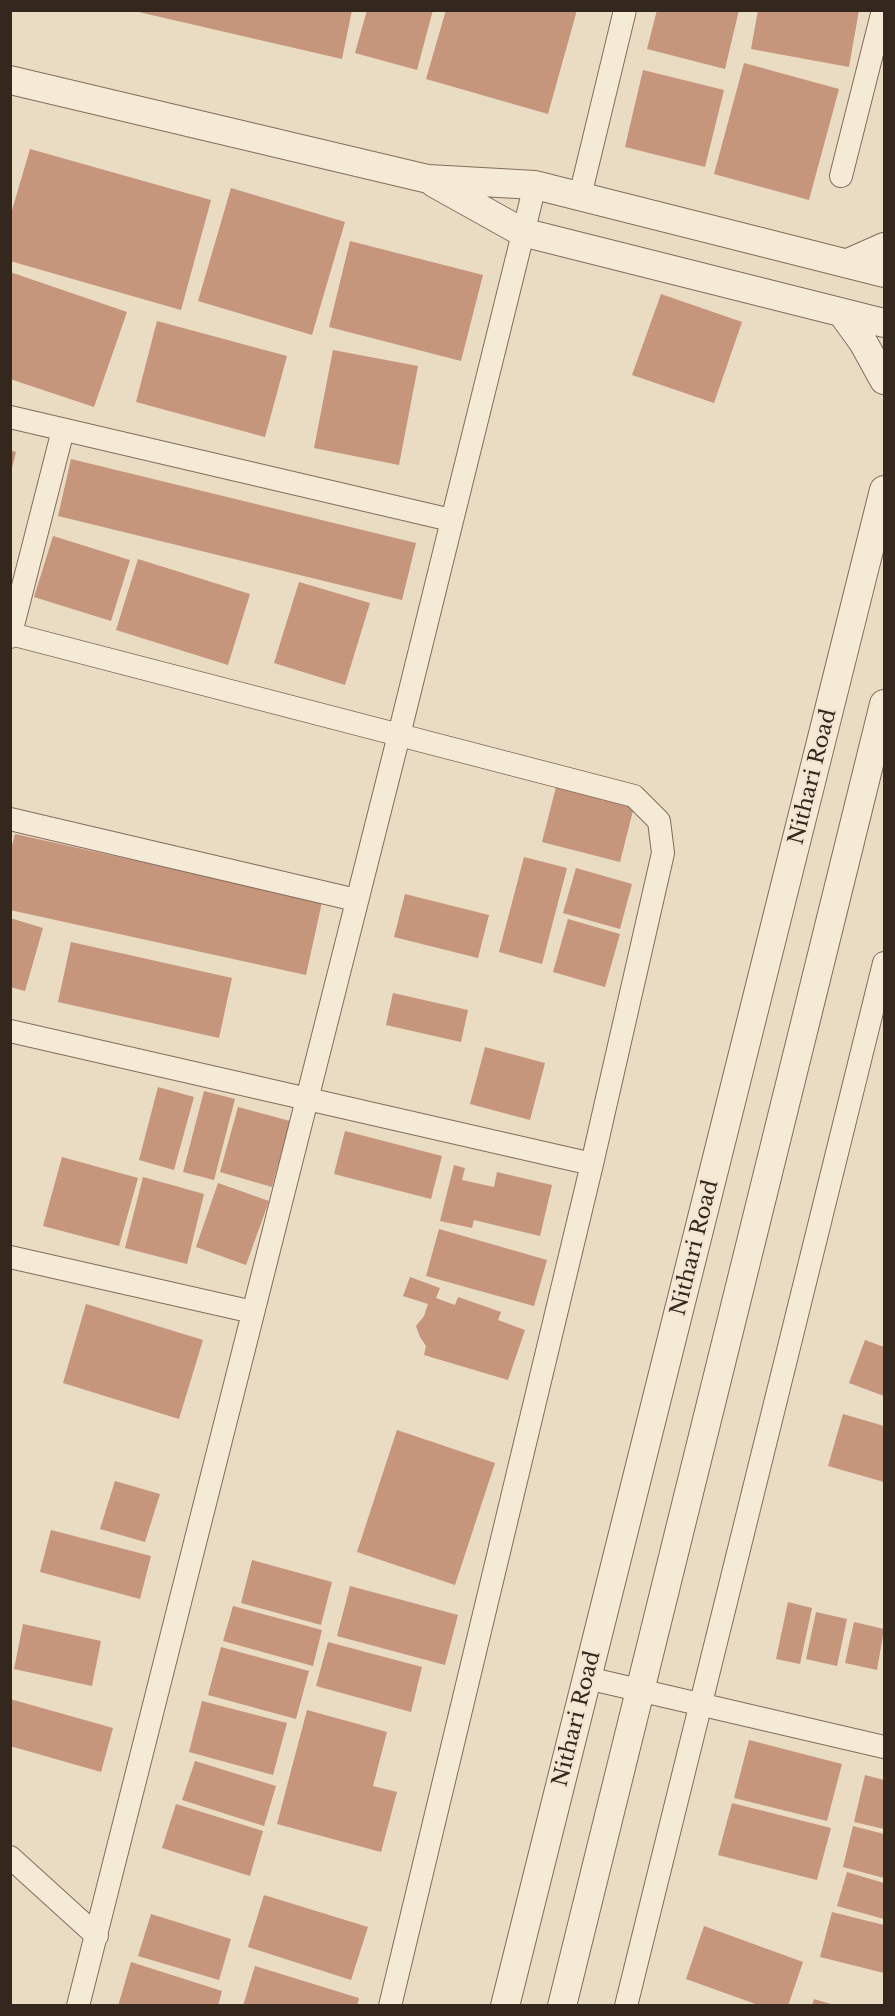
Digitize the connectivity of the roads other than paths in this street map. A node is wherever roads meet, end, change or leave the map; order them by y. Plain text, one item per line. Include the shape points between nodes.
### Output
1 (625, 10) edge
2 (883, 10) edge
3 (10, 80) edge
4 (841, 176) dead end
5 (428, 179) junction
6 (535, 185) junction
7 (580, 196) junction
8 (522, 232) junction
9 (885, 247) edge
10 (848, 263) junction
11 (885, 273) edge
12 (842, 313) junction
13 (885, 323) edge
14 (885, 380) edge
15 (10, 417) edge
16 (63, 430) junction
17 (885, 490) edge
18 (451, 520) junction
19 (11, 636) edge
20 (885, 704) edge
21 (399, 735) junction
22 (10, 819) edge
23 (356, 900) junction
24 (885, 963) edge
25 (10, 1031) edge
26 (306, 1098) junction
27 (592, 1164) junction
28 (10, 1257) edge
29 (253, 1312) junction
30 (587, 1678) junction
31 (640, 1690) junction
32 (702, 1705) junction
33 (885, 1747) edge
34 (10, 1857) edge
35 (97, 1936) junction
36 (78, 2006) edge
37 (390, 2006) edge
38 (506, 2006) edge
39 (562, 2006) edge
40 (626, 2006) edge

1 - 7 street
2 - 4 street
3 - 5 street
5 - 6 street
5 - 8 street
6 - 7 street
6 - 8 street
7 - 10 street
8 - 12 street
8 - 18 street
9 - 10 street
10 - 11 street
12 - 13 street
12 - 14 street
15 - 16 street
16 - 18 street
16 - 19 street
17 - 30 street, Nithari Road
18 - 21 street
19 - 21 street
20 - 31 street
21 - 23 street
21 - 27 street via 634,796 659,821 663,853
22 - 23 street
23 - 26 street
24 - 32 street
25 - 26 street
26 - 27 street
26 - 29 street
27 - 37 street
28 - 29 street
29 - 35 street
30 - 31 street
30 - 38 street, Nithari Road
31 - 32 street
31 - 39 street
32 - 33 street
32 - 40 street
34 - 35 street
35 - 36 street

